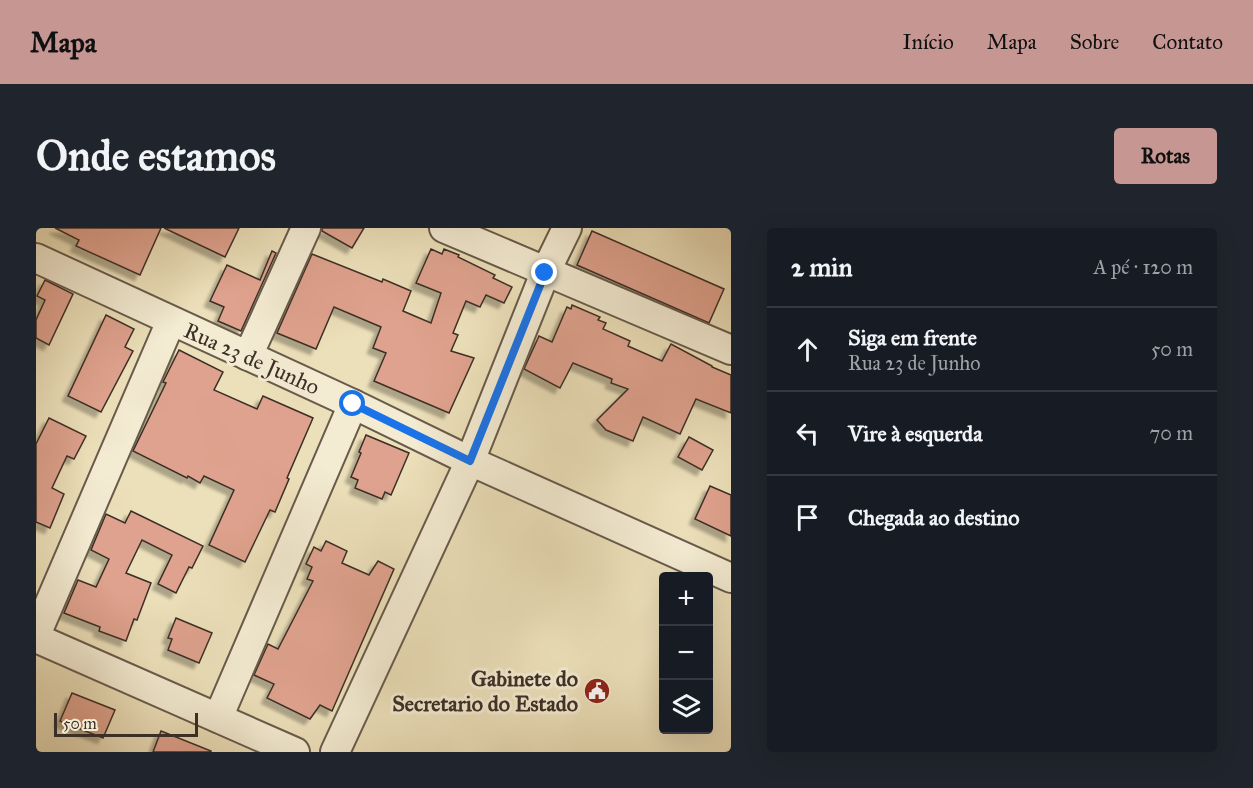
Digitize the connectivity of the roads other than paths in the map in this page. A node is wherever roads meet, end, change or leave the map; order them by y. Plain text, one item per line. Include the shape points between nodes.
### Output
1 (306, 228) edge
2 (444, 228) edge
3 (567, 228) edge
4 (36, 258) edge
5 (545, 273) junction
6 (171, 321) junction
7 (731, 351) edge
8 (248, 356) junction
9 (353, 404) junction
10 (470, 461) junction
11 (731, 578) edge
12 (36, 636) edge
13 (218, 718) junction
14 (244, 742) edge
15 (295, 752) edge
16 (335, 752) edge

1 - 8 street
2 - 5 street
3 - 5 street
4 - 6 street, Rua 23 de Junho
5 - 7 street
5 - 10 street
6 - 8 street, Rua 23 de Junho
6 - 12 street
8 - 9 street, Rua 23 de Junho
9 - 10 street, Rua 23 de Junho
9 - 13 street
10 - 11 street, Rua 23 de Junho
10 - 16 street
12 - 13 street
13 - 14 street
14 - 15 street

